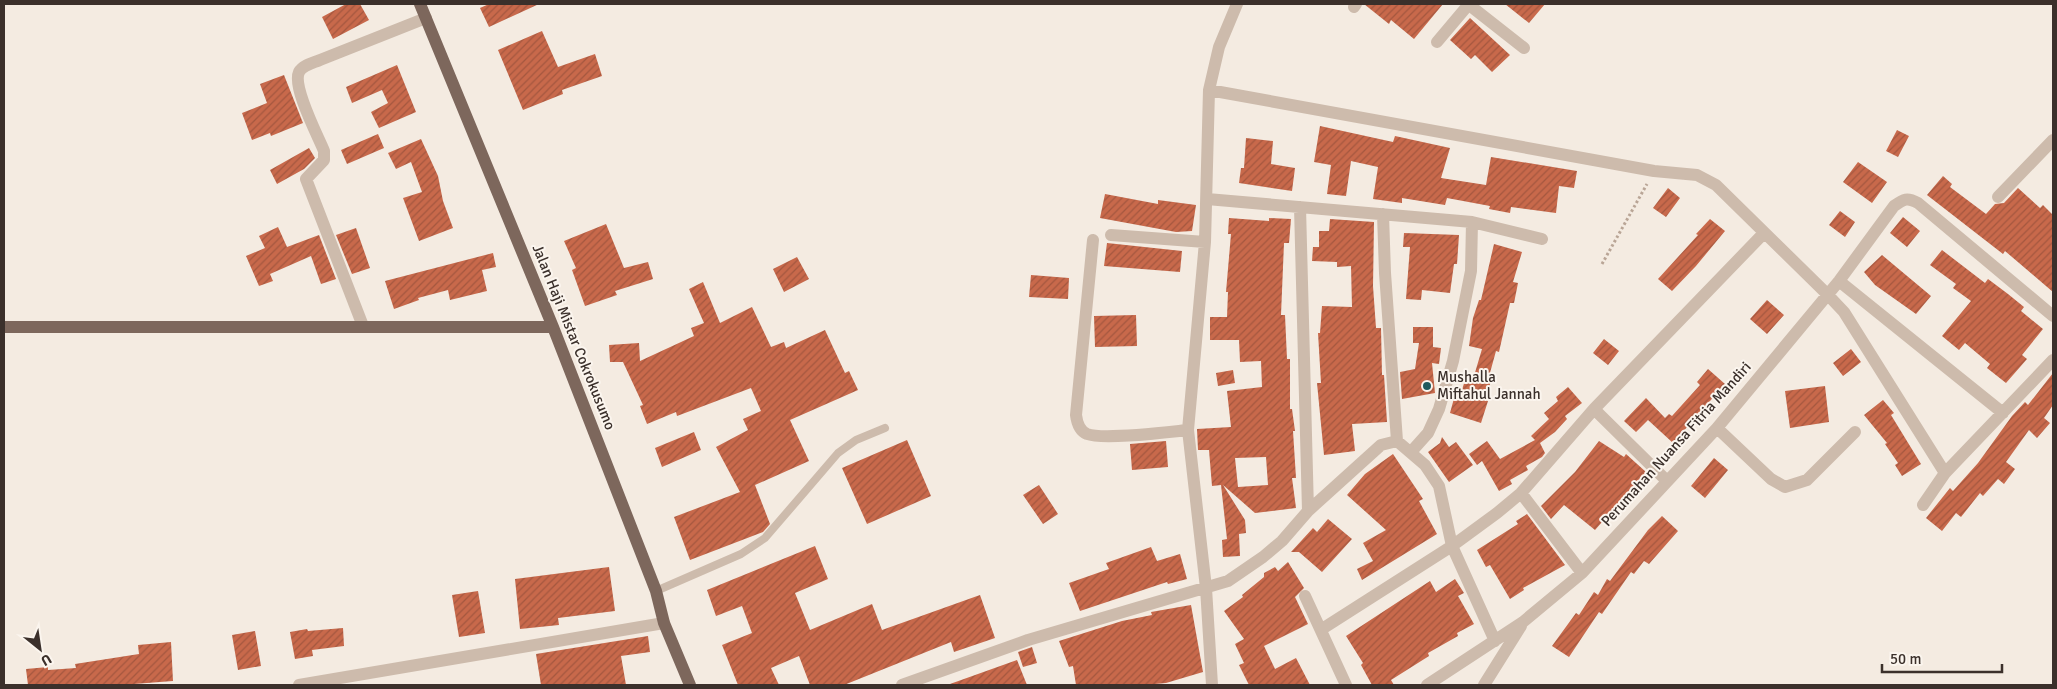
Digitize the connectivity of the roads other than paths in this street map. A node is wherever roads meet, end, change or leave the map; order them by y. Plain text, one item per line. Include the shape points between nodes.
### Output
1 (420, 4) edge
2 (1237, 4) edge
3 (1469, 4) edge
4 (426, 18) junction
5 (1437, 42) dead end
6 (1524, 48) dead end
7 (1209, 90) junction
8 (2053, 140) edge
9 (1998, 197) dead end
10 (1207, 199) junction
11 (1300, 207) junction
12 (1384, 214) junction
13 (1472, 222) junction
14 (1764, 233) junction
15 (1111, 235) dead end
16 (1542, 239) dead end
17 (1094, 240) dead end
18 (1205, 242) junction
19 (1838, 281) junction
20 (1827, 294) junction
21 (2053, 316) edge
22 (363, 326) junction
23 (4, 327) edge
24 (553, 327) junction
25 (2053, 360) edge
26 (1594, 409) junction
27 (2003, 413) junction
28 (885, 428) dead end
29 (1716, 428) junction
30 (1188, 430) junction
31 (1855, 432) dead end
32 (1397, 441) junction
33 (1411, 452) junction
34 (1945, 473) junction
35 (1667, 482) junction
36 (1520, 493) junction
37 (1923, 505) dead end
38 (1308, 511) junction
39 (1452, 546) junction
40 (1582, 573) junction
41 (1206, 588) junction
42 (656, 591) junction
43 (1305, 596) dead end
44 (1523, 622) junction
45 (664, 623) junction
46 (1322, 629) junction
47 (1495, 641) junction
48 (299, 685) edge
49 (690, 685) edge
50 (902, 685) edge
51 (1211, 685) edge
52 (1346, 685) edge
53 (1427, 685) edge
54 (1484, 685) edge

1 - 4 main road, Jalan Haji Mistar Cokrokusumo
2 - 7 street via 1219,47
3 - 5 street
3 - 6 street
4 - 22 street via 312,63 299,72 301,95 324,151 324,160 306,179
4 - 24 main road, Jalan Haji Mistar Cokrokusumo
7 - 10 street
7 - 14 street via 1654,171 1696,175 1716,186
8 - 9 street
10 - 11 street
10 - 18 street
11 - 12 street
11 - 38 street
12 - 13 street
12 - 32 street
13 - 16 street
13 - 33 street via 1471,271 1453,361 1428,433
14 - 20 street
14 - 26 street
15 - 18 street
17 - 30 street via 1076,416 1080,429 1087,434 1104,436
18 - 30 street
19 - 20 street, Perumahan Nuansa Fitria Mandiri
19 - 21 street, Perumahan Nuansa Fitria Mandiri via 1894,206 1904,198 1910,198
19 - 27 street
20 - 29 street, Perumahan Nuansa Fitria Mandiri
20 - 34 street via 1844,312
22 - 23 main road
22 - 24 main road
24 - 42 main road, Jalan Haji Mistar Cokrokusumo
25 - 27 street
26 - 35 street
26 - 36 street
27 - 34 street
28 - 42 lane via 856,440 838,453 765,538 741,554
29 - 31 street via 1771,479 1785,487 1807,480
29 - 35 street, Perumahan Nuansa Fitria Mandiri
30 - 41 street
32 - 33 street
32 - 38 street via 1381,445
33 - 39 street via 1425,464 1439,486
34 - 37 street
35 - 40 street, Perumahan Nuansa Fitria Mandiri
36 - 39 street
36 - 40 street
38 - 41 street via 1263,557 1228,581
39 - 46 street
39 - 47 street
40 - 44 street, Perumahan Nuansa Fitria Mandiri
41 - 50 street via 1028,640
41 - 51 street
42 - 45 main road, Jalan Haji Mistar Cokrokusumo
43 - 46 street
44 - 47 street, Perumahan Nuansa Fitria Mandiri
44 - 54 street
45 - 48 street
45 - 49 main road, Jalan Haji Mistar Cokrokusumo
46 - 52 street
47 - 53 street, Perumahan Nuansa Fitria Mandiri

